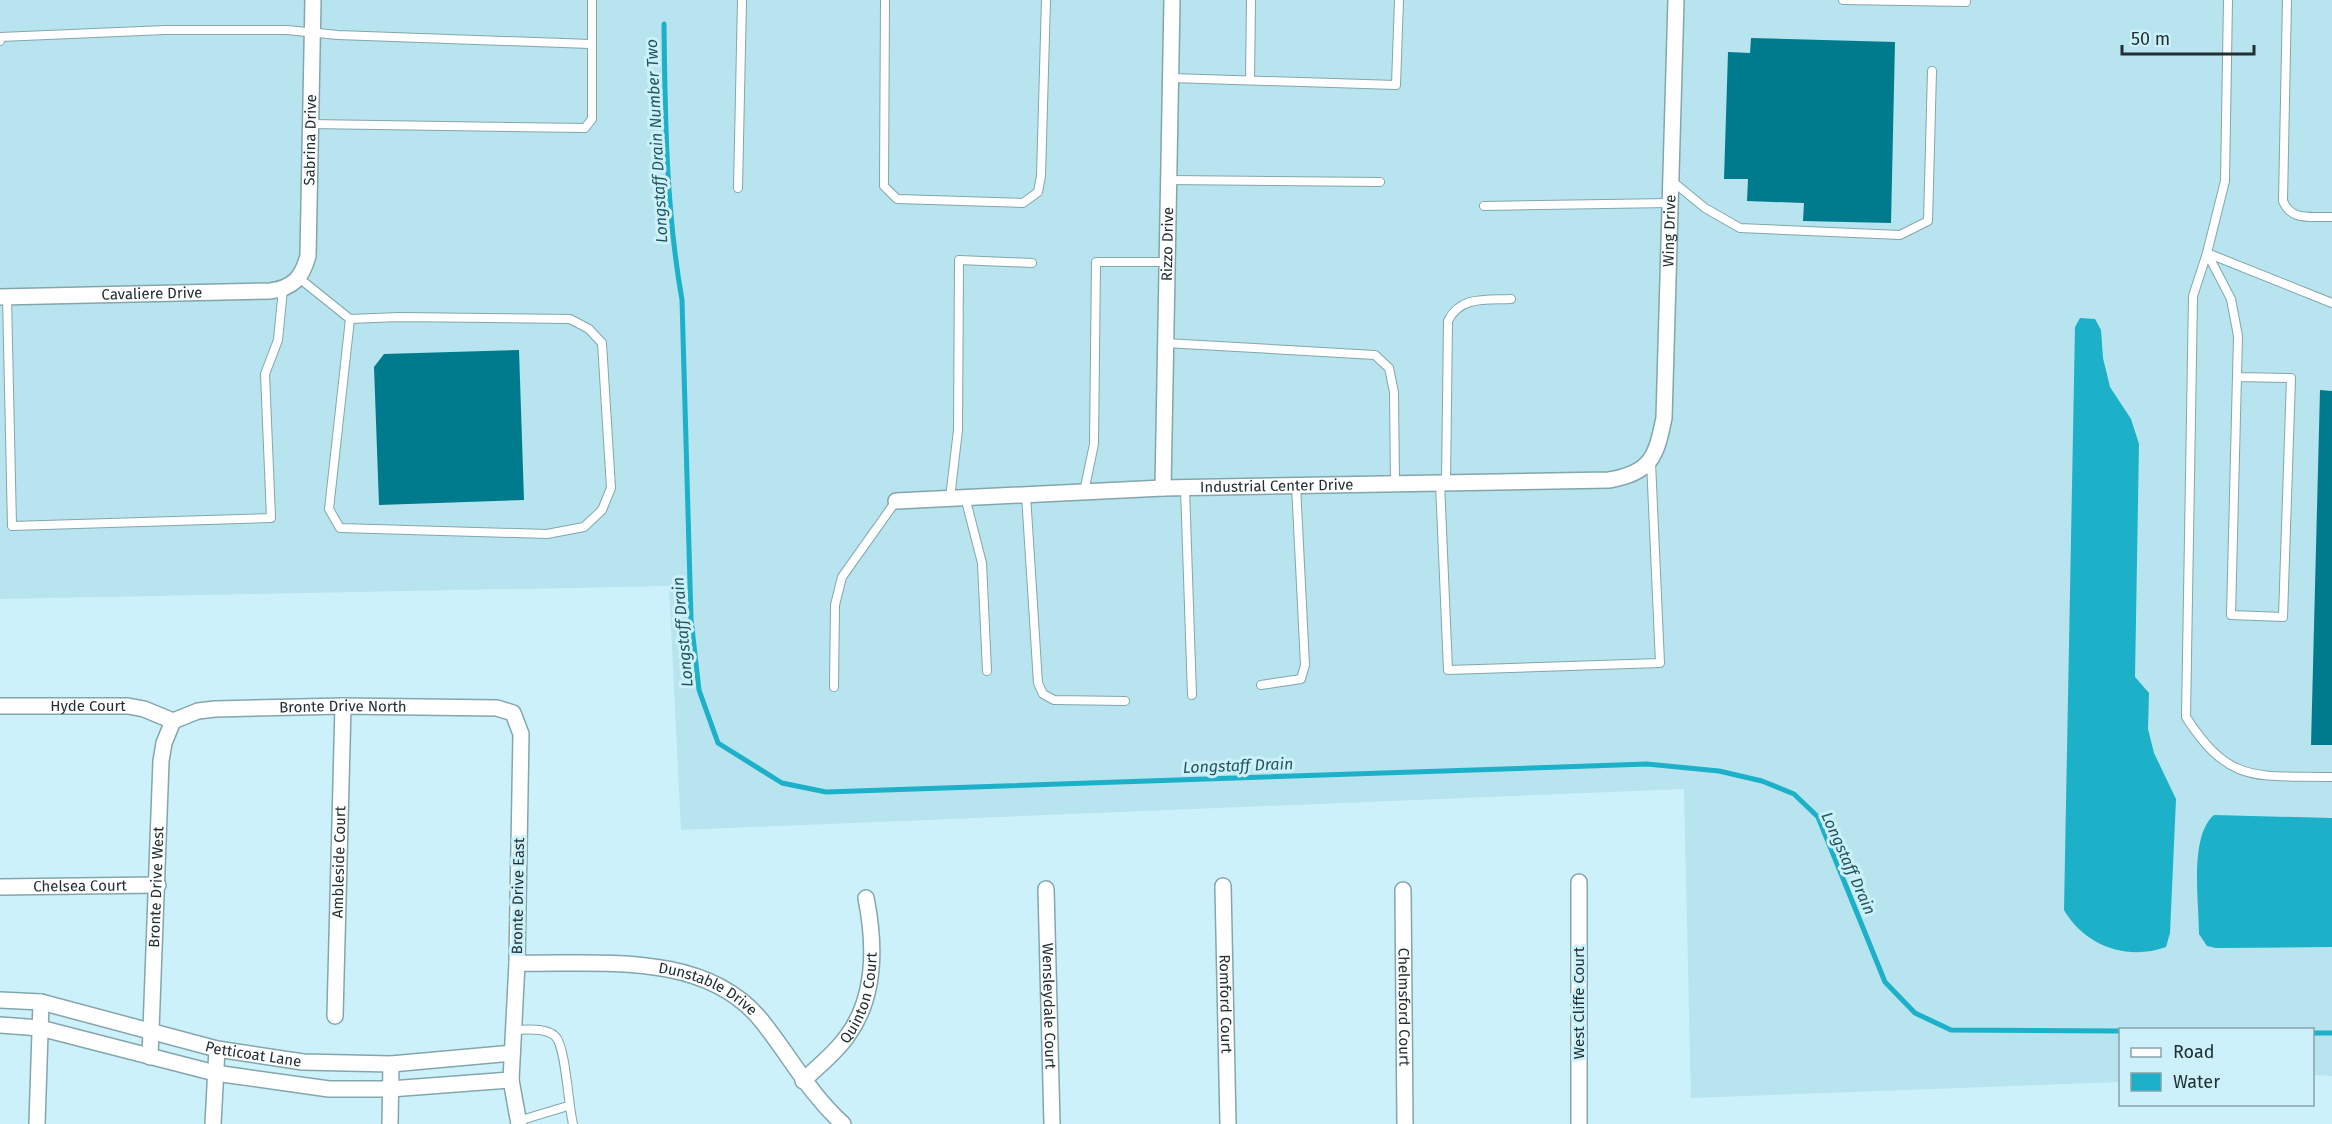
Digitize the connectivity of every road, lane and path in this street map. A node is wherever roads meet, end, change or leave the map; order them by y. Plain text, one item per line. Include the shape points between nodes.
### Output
1 (313, 0) edge
2 (592, 0) edge
3 (742, 0) edge
4 (885, 0) edge
5 (1046, 0) edge
6 (1172, 0) edge
7 (1251, 0) edge
8 (1399, 0) edge
9 (1676, 0) edge
10 (1844, 0) edge
11 (2228, 0) edge
12 (2287, 0) edge
13 (1966, 2) dead end
14 (312, 33) junction
15 (0, 41) edge
16 (590, 44) junction
17 (1932, 71) dead end
18 (1171, 78) junction
19 (1250, 80) junction
20 (310, 124) junction
21 (1168, 180) junction
22 (1671, 180) junction
23 (1380, 182) dead end
24 (738, 189) dead end
25 (1670, 203) junction
26 (1484, 206) dead end
27 (2332, 217) edge
28 (2207, 254) junction
29 (1167, 262) junction
30 (1032, 263) dead end
31 (299, 278) junction
32 (283, 289) junction
33 (4, 297) edge
34 (1511, 299) dead end
35 (2332, 303) edge
36 (350, 319) junction
37 (1165, 343) junction
38 (2238, 377) junction
39 (1651, 460) junction
40 (1443, 483) junction
41 (1395, 484) junction
42 (1296, 485) junction
43 (1163, 488) junction
44 (1185, 488) junction
45 (1084, 492) junction
46 (1026, 495) junction
47 (958, 498) junction
48 (896, 501) joint
49 (987, 671) dead end
50 (1261, 685) dead end
51 (834, 687) dead end
52 (1192, 695) dead end
53 (1125, 701) dead end
54 (0, 706) edge
55 (343, 706) junction
56 (513, 713) joint
57 (173, 721) junction
58 (2332, 777) edge
59 (1579, 882) dead end
60 (158, 885) junction
61 (1223, 886) dead end
62 (0, 887) edge
63 (1046, 889) dead end
64 (1403, 890) dead end
65 (866, 898) dead end
66 (517, 963) junction
67 (0, 1000) edge
68 (41, 1002) junction
69 (335, 1016) dead end
70 (0, 1025) edge
71 (40, 1028) junction
72 (513, 1030) junction
73 (151, 1031) junction
74 (217, 1049) junction
75 (512, 1053) junction
76 (150, 1058) junction
77 (391, 1064) junction
78 (215, 1073) junction
79 (511, 1080) junction
80 (802, 1081) junction
81 (390, 1089) junction
82 (568, 1106) junction
83 (519, 1122) edge
84 (37, 1124) edge
85 (213, 1124) edge
86 (390, 1124) edge
87 (573, 1124) edge
88 (843, 1124) edge
89 (1052, 1124) edge
90 (1228, 1124) edge
91 (1405, 1124) edge
92 (1579, 1124) edge

1 - 14 street, Sabrina Drive
2 - 16 lane
3 - 24 lane
4 - 5 lane via 884,186 897,199 1023,203 1038,192 1041,176
6 - 18 street, Rizzo Drive
7 - 19 lane
8 - 19 lane via 1396,85
9 - 22 street, Wing Drive
10 - 13 lane
11 - 28 lane via 2225,181
12 - 27 lane via 2283,201 2287,211 2296,216
14 - 15 lane via 165,30 0,37
14 - 16 lane
14 - 20 street, Sabrina Drive
16 - 20 lane via 592,119 585,128
17 - 22 lane via 1928,221 1900,235 1740,228 1705,208
18 - 19 lane
18 - 21 street, Rizzo Drive
20 - 31 street, Sabrina Drive via 308,256
21 - 23 lane
21 - 29 street, Rizzo Drive
22 - 25 street, Wing Drive
25 - 26 lane
25 - 39 street, Wing Drive via 1664,418
28 - 35 lane
28 - 38 lane via 2231,299 2238,336
28 - 58 lane via 2193,296 2186,717 2204,744 2223,762 2252,775
29 - 37 street, Rizzo Drive
29 - 45 lane via 1096,262 1094,444
30 - 47 lane via 959,260
31 - 32 street
31 - 36 lane
32 - 33 street, Cavaliere Drive
32 - 33 lane via 278,340 265,374 271,518 12,526
34 - 40 lane via 1461,303 1448,321
36 - 36 lane via 570,319 589,329 602,343 611,488 602,510 584,527 547,534 340,528 329,509
37 - 41 lane via 1375,355 1389,368 1394,392
37 - 43 street, Rizzo Drive
38 - 38 lane via 2231,615 2283,617 2291,378
39 - 40 street, Industrial Center Drive via 1629,477 1609,480
39 - 40 lane via 1660,663 1448,670
40 - 41 street, Industrial Center Drive
41 - 42 street, Industrial Center Drive
42 - 44 street, Industrial Center Drive
42 - 50 lane via 1305,665 1301,679
43 - 44 street, Industrial Center Drive
43 - 45 street, Industrial Center Drive
44 - 52 lane
45 - 46 street, Industrial Center Drive
46 - 47 street, Industrial Center Drive
46 - 53 lane via 1038,683 1043,694 1054,700
47 - 48 street, Industrial Center Drive
47 - 49 lane via 982,563
48 - 51 lane via 842,577 835,605
54 - 57 street, Hyde Court via 128,706
55 - 56 street, Bronte Drive North via 497,708
55 - 57 street, Bronte Drive North via 215,709
55 - 69 street, Ambleside Court
56 - 66 street, Bronte Drive East via 521,734
57 - 60 street, Bronte Drive West via 161,761
59 - 92 street, West Cliffe Court
60 - 62 street, Chelsea Court
60 - 73 street, Bronte Drive West
61 - 90 street, Romford Court
63 - 89 street, Wensleydale Court
64 - 91 street, Chelmsford Court
65 - 80 street, Quinton Court via 872,940 869,983 861,1011 848,1036
66 - 72 street, Bronte Drive East
66 - 80 street, Dunstable Drive via 642,966 688,973 716,983 760,1019
67 - 68 street, Petticoat Lane
68 - 71 street
68 - 73 street, Petticoat Lane
70 - 71 street, Petticoat Lane
71 - 76 street, Petticoat Lane
71 - 84 street
72 - 75 street, Bronte Drive East
72 - 82 lane via 539,1030 555,1035 563,1048
73 - 74 street, Petticoat Lane
73 - 76 street, Bronte Drive West
74 - 77 street, Petticoat Lane via 303,1062
74 - 78 street
75 - 77 street, Petticoat Lane
75 - 79 street, Bronte Drive East
76 - 78 street, Petticoat Lane
77 - 81 street
78 - 81 street, Petticoat Lane via 329,1089
78 - 85 street
79 - 81 street, Petticoat Lane
79 - 83 street, Bronte Drive East
80 - 88 street, Dunstable Drive
81 - 86 street
82 - 83 lane
82 - 87 lane

